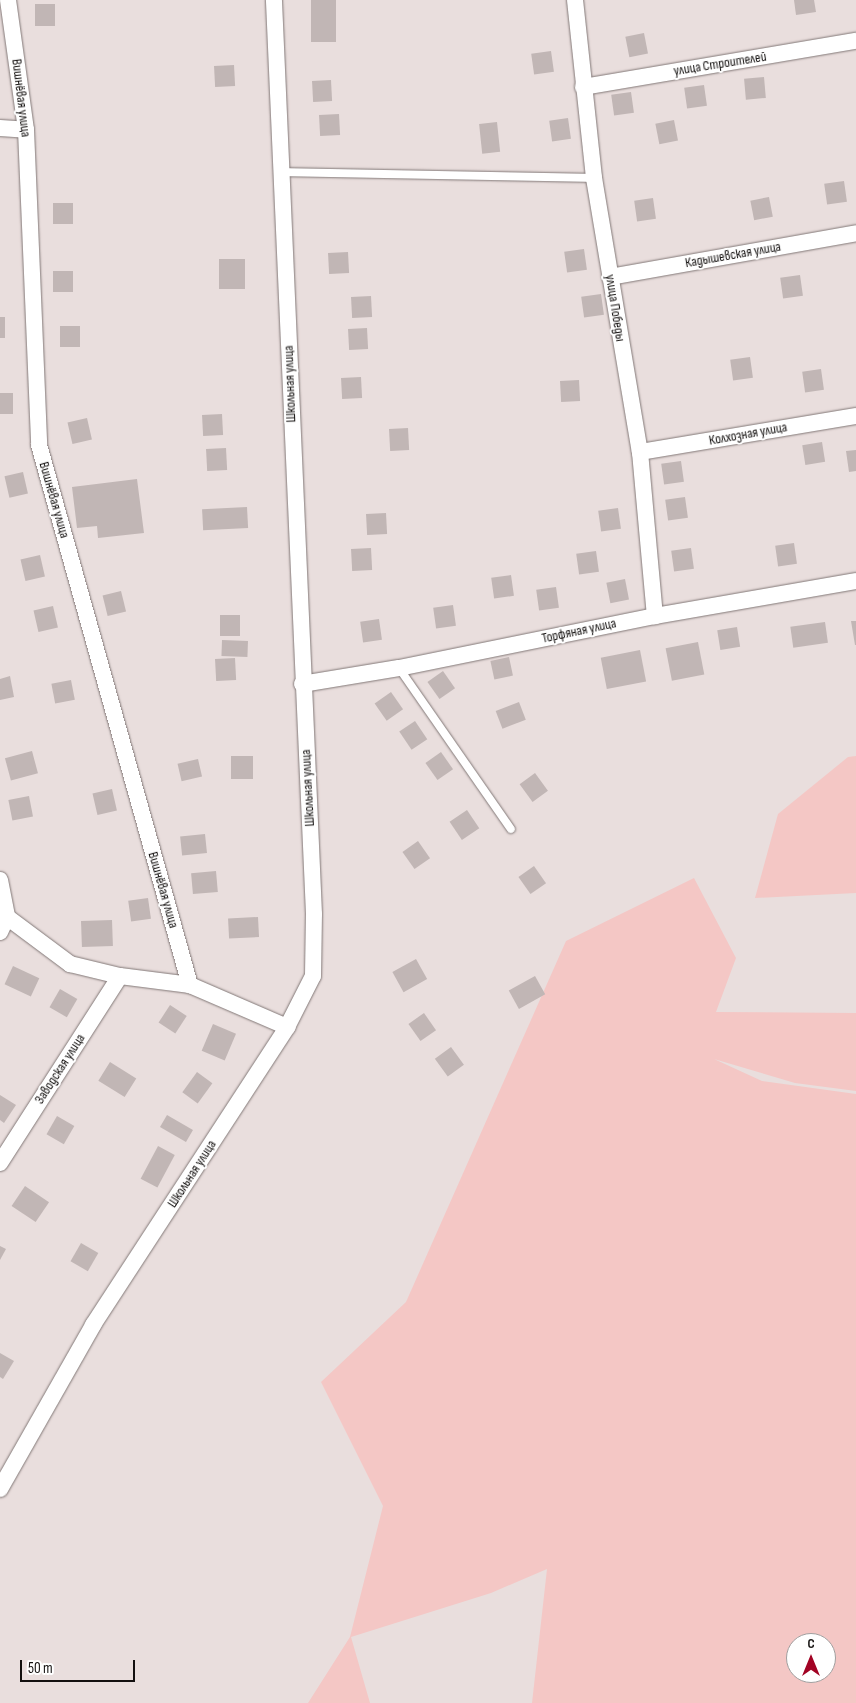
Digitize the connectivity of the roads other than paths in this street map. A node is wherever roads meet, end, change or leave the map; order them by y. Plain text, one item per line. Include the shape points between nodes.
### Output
1 (8, 0) edge
2 (274, 0) edge
3 (575, 0) edge
4 (856, 42) edge
5 (583, 86) junction
6 (0, 128) edge
7 (26, 130) junction
8 (281, 172) junction
9 (594, 178) junction
10 (856, 233) edge
11 (610, 277) junction
12 (856, 416) edge
13 (640, 452) junction
14 (856, 581) edge
15 (655, 616) junction
16 (399, 668) junction
17 (302, 684) junction
18 (511, 829) dead end
19 (0, 880) edge
20 (3, 925) edge
21 (120, 976) junction
22 (190, 985) junction
23 (287, 1027) junction
24 (0, 1163) edge
25 (0, 1489) edge

1 - 7 street, Вишнёвая улица
2 - 8 street, Школьная улица
3 - 5 street, улица Победы
4 - 5 street, улица Строителей
5 - 9 street, улица Победы
6 - 7 street
7 - 22 street, Вишнёвая улица via 39,445
8 - 9 lane
8 - 17 street, Школьная улица
9 - 11 street, улица Победы
10 - 11 street, Кадышевская улица
11 - 13 street, улица Победы
12 - 13 street, Колхозная улица
13 - 15 street, улица Победы
14 - 15 street, Торфяная улица
15 - 16 street, Торфяная улица
16 - 17 street, Торфяная улица
16 - 18 lane
17 - 23 street, Школьная улица via 314,914 313,976
19 - 20 street
20 - 21 street via 70,964
21 - 22 street
21 - 24 street, Заводская улица
22 - 23 street
23 - 25 street, Школьная улица via 93,1325

